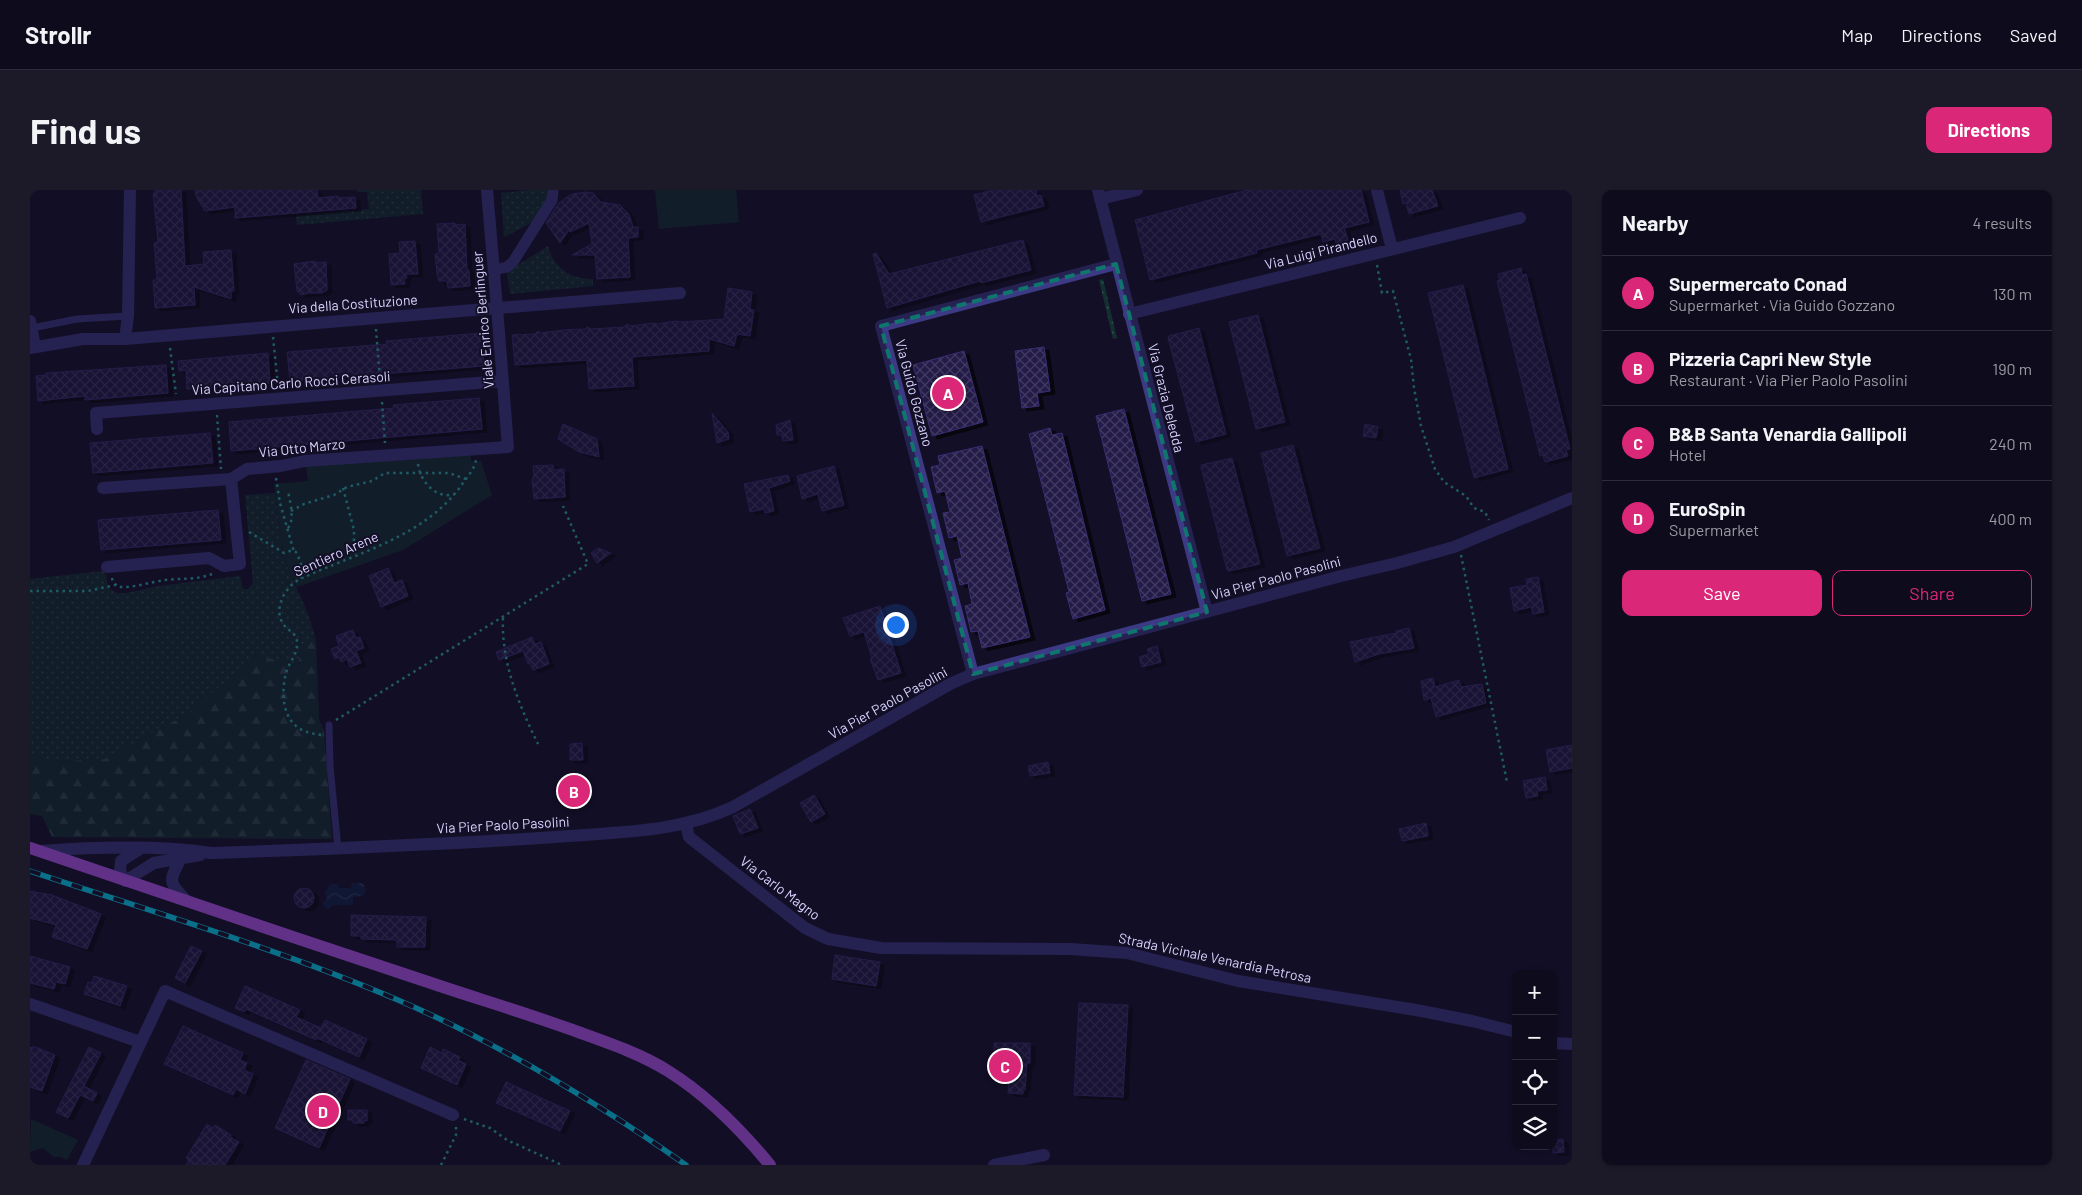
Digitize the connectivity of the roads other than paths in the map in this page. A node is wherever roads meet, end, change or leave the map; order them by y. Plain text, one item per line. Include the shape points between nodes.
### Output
1 (130, 190) edge
2 (487, 190) edge
3 (553, 190) edge
4 (1137, 190) edge
5 (1377, 190) edge
6 (1099, 195) edge
7 (1520, 218) dead end
8 (1392, 249) junction
9 (1116, 264) junction
10 (494, 270) junction
11 (680, 293) dead end
12 (498, 308) junction
13 (1129, 314) junction
14 (128, 316) junction
15 (31, 324) edge
16 (125, 338) junction
17 (33, 347) edge
18 (503, 381) junction
19 (97, 429) dead end
20 (508, 447) joint
21 (231, 479) junction
22 (103, 488) dead end
23 (1572, 498) edge
24 (109, 567) road end
25 (1207, 612) junction
26 (973, 674) junction
27 (329, 725) road end
28 (686, 824) junction
29 (338, 848) junction
30 (140, 849) junction
31 (36, 850) edge
32 (210, 853) junction
33 (181, 858) junction
34 (125, 881) junction
35 (185, 899) junction
36 (963, 948) joint
37 (30, 1004) edge
38 (1512, 1031) edge
39 (140, 1042) junction
40 (1557, 1043) edge
41 (1572, 1044) edge
42 (450, 1114) road end
43 (1044, 1155) dead end
44 (86, 1164) edge
45 (770, 1165) edge
46 (994, 1165) edge

1 - 14 street
2 - 10 street, Viale Enrico Berlinguer
3 - 10 street via 552,200 513,262
4 - 6 street
5 - 8 street
6 - 9 street, Via Grazia Deledda
7 - 8 street, Via Luigi Pirandello
8 - 13 street, Via Luigi Pirandello
9 - 13 street, Via Grazia Deledda
9 - 26 street, Via Guido Gozzano via 881,326
10 - 12 street, Viale Enrico Berlinguer
11 - 12 street, Via della Costituzione
12 - 16 street, Via della Costituzione
12 - 18 street, Viale Enrico Berlinguer
13 - 25 street, Via Grazia Deledda
14 - 15 lane
14 - 16 street
15 - 17 street
16 - 17 street, Via della Costituzione via 83,339
18 - 19 street, Via Capitano Carlo Rocci Cerasoli via 96,414
18 - 20 street, Viale Enrico Berlinguer
20 - 21 street, Via Otto Marzo via 304,461 247,469
21 - 22 street, Via Otto Marzo
21 - 24 street via 240,564 224,566 209,558
23 - 25 street, Via Pier Paolo Pasolini via 1454,547
25 - 26 street, Via Pier Paolo Pasolini
26 - 28 street, Via Pier Paolo Pasolini via 733,807
27 - 29 lane
28 - 29 street, Via Pier Paolo Pasolini via 524,839
28 - 36 street, Via Carlo Magno via 689,837 805,928 828,939 881,948
29 - 32 street, Via Pier Paolo Pasolini
30 - 31 street, Via Pier Paolo Pasolini
30 - 32 street, Via Pier Paolo Pasolini via 178,848
30 - 34 street via 121,861 120,871
31 - 34 main road
32 - 33 street, Via Pier Paolo Pasolini
33 - 34 street, Via Pier Paolo Pasolini via 154,864
33 - 35 street via 171,878 172,886
34 - 35 main road
35 - 45 main road via 533,1015 610,1044 668,1071 712,1105
36 - 38 street, Strada Vicinale Venardia Petrosa via 1070,948 1126,953 1238,982 1416,1010
37 - 39 street
39 - 42 street via 164,991
39 - 44 street
40 - 41 street
43 - 46 street

